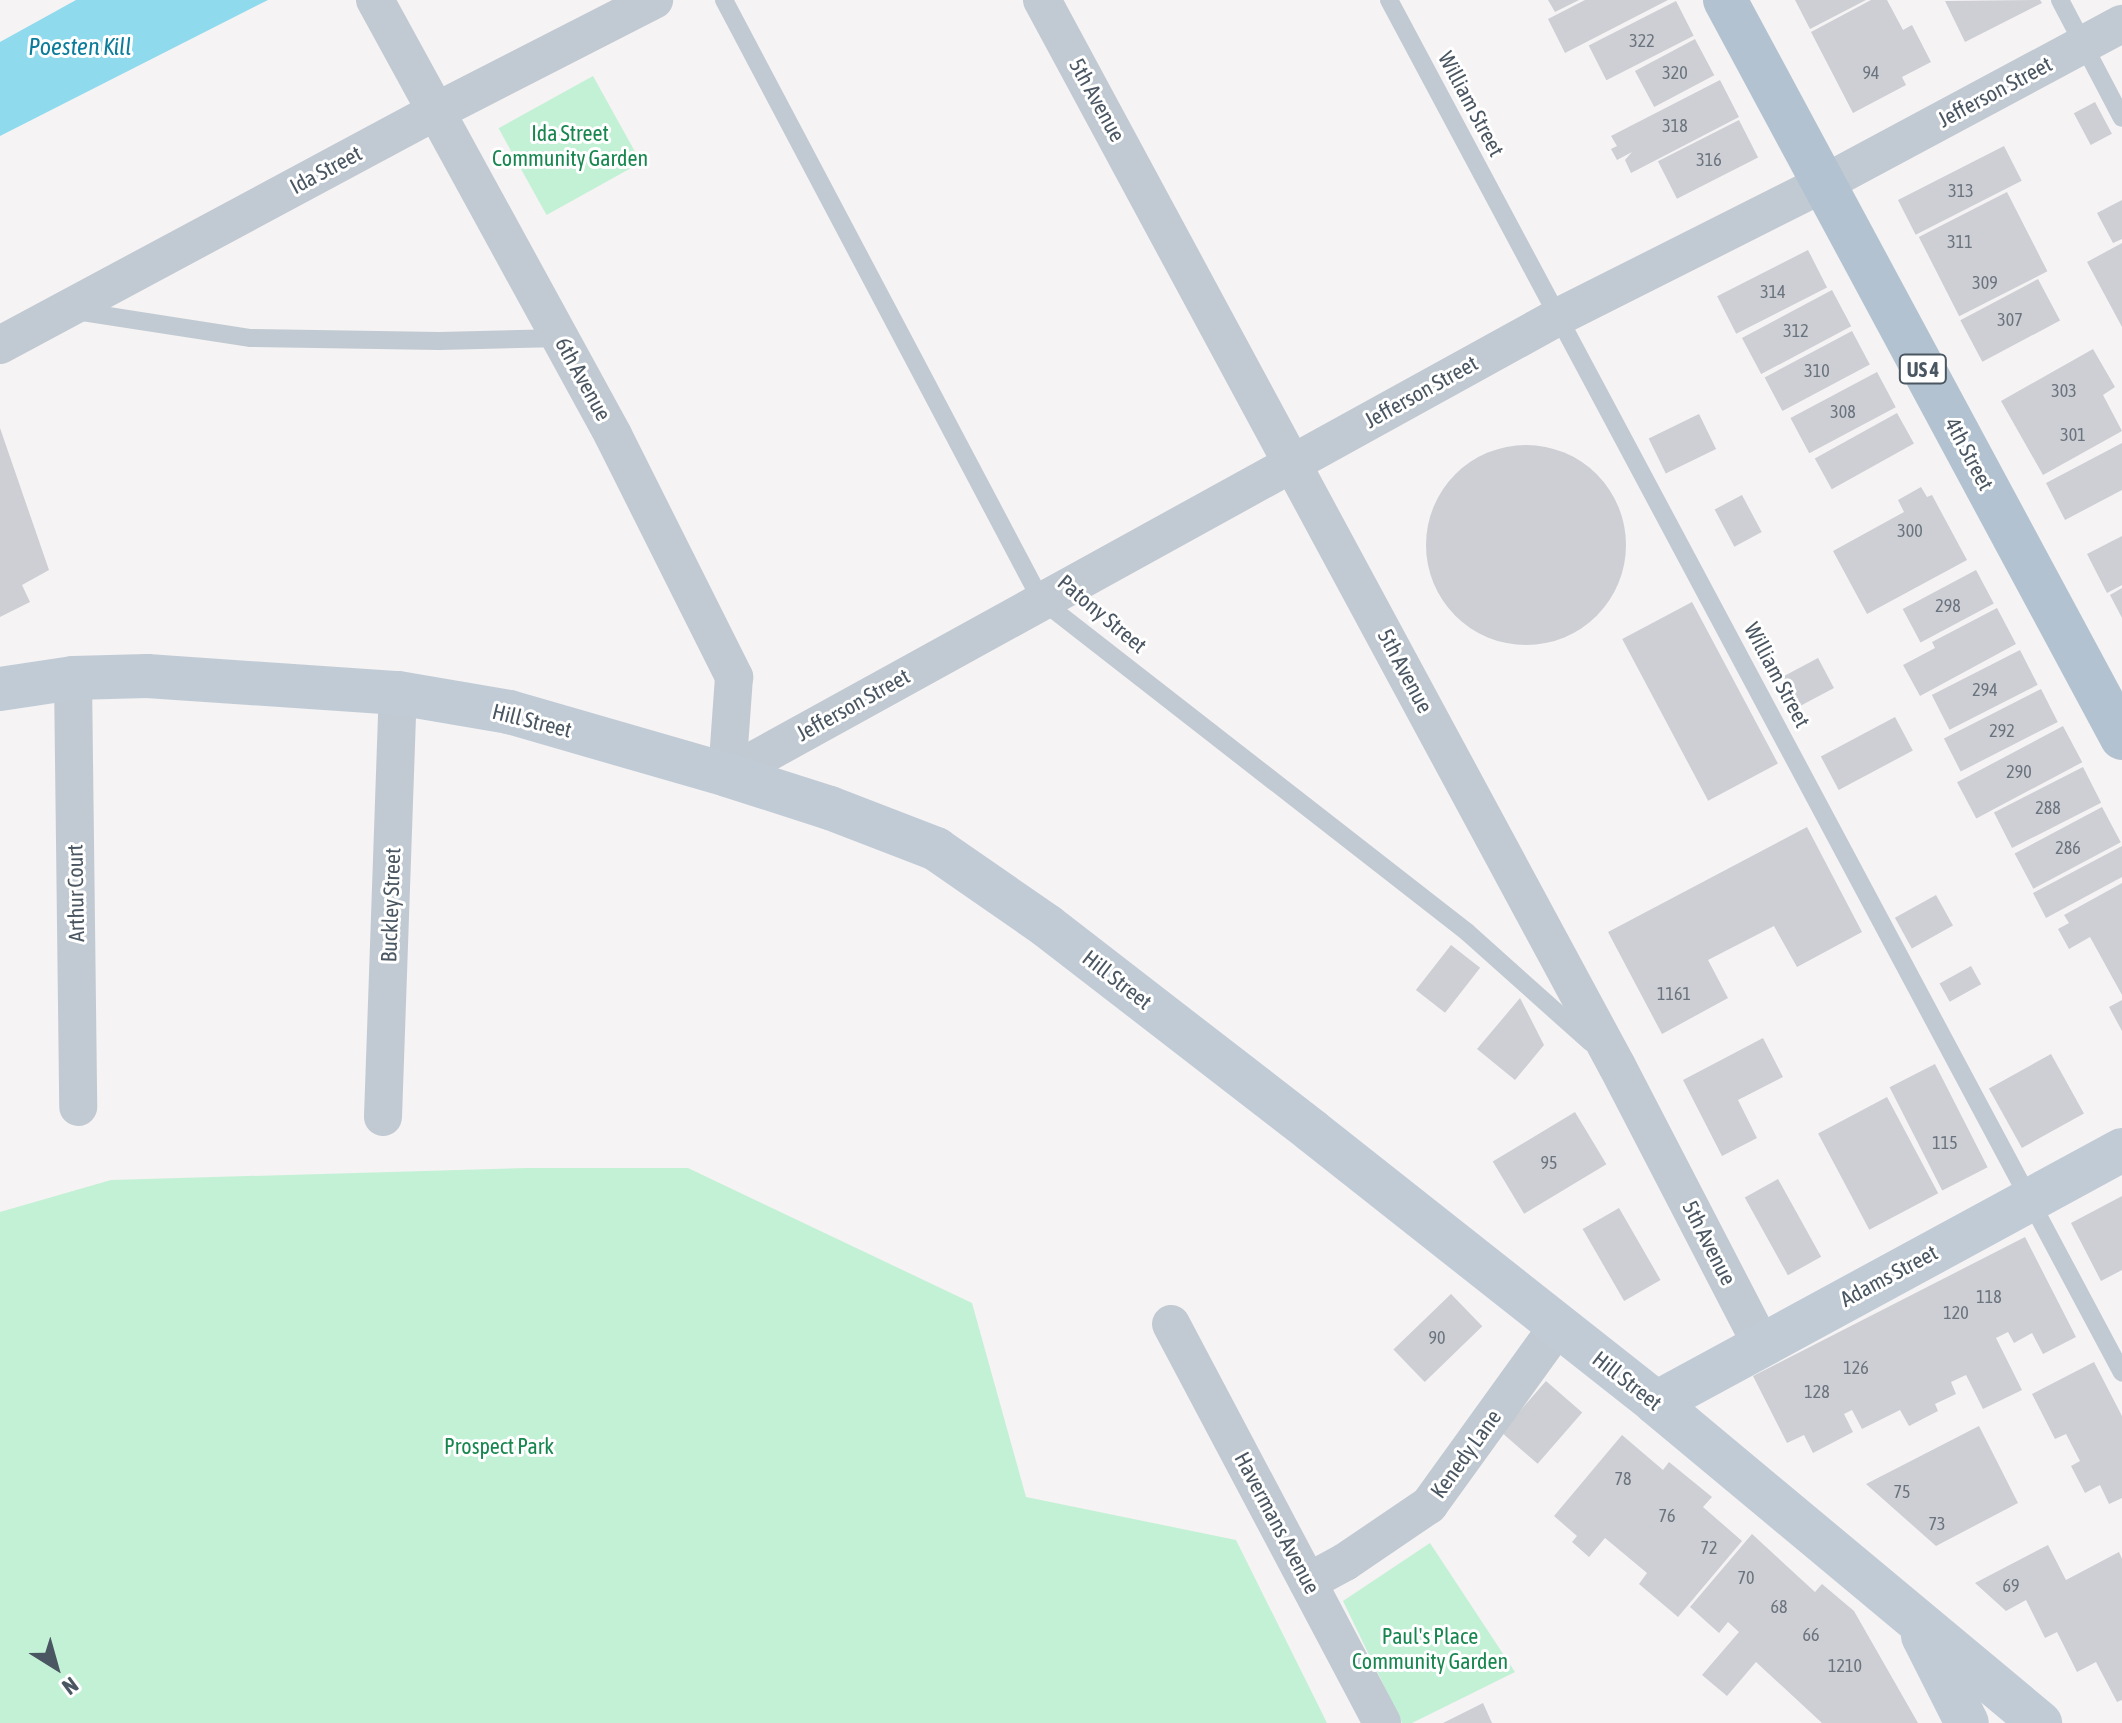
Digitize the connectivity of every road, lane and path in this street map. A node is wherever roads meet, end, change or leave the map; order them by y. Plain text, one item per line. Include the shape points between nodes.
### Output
1 (375, 0) edge
2 (654, 0) edge
3 (724, 0) edge
4 (1042, 0) edge
5 (1389, 0) edge
6 (1725, 0) edge
7 (2060, 0) edge
8 (2122, 24) edge
9 (2083, 44) junction
10 (437, 111) junction
11 (2122, 118) edge
12 (1823, 184) junction
13 (66, 309) junction
14 (1558, 317) junction
15 (561, 338) junction
16 (0, 345) edge
17 (1294, 462) junction
18 (1041, 600) junction
19 (73, 678) junction
20 (0, 689) edge
21 (398, 693) junction
22 (2122, 738) edge
23 (727, 775) junction
24 (1617, 1066) junction
25 (78, 1107) dead end
26 (383, 1117) dead end
27 (2122, 1150) edge
28 (2030, 1200) junction
29 (1171, 1324) dead end
30 (1558, 1326) junction
31 (1761, 1344) junction
32 (2122, 1373) edge
33 (1656, 1403) junction
34 (1308, 1582) junction
35 (1916, 1623) junction
36 (1382, 1723) edge
37 (1967, 1723) edge
38 (2040, 1723) edge

1 - 10 street, 6th Avenue
2 - 10 street, Ida Street
3 - 18 lane, Patony Street
4 - 17 street, 5th Avenue
5 - 14 lane, William Street
6 - 12 main road, 4th Street / US 4
7 - 9 lane
8 - 9 street, Jefferson Street
9 - 11 lane
9 - 12 street, Jefferson Street
10 - 13 street, Ida Street
10 - 15 street, 6th Avenue
12 - 14 street, Jefferson Street
12 - 22 main road, 4th Street / US 4
13 - 15 lane via 251,338
13 - 16 street, Ida Street
14 - 17 street, Jefferson Street
14 - 28 lane, William Street
15 - 23 street, 6th Avenue via 734,677
17 - 18 street, Jefferson Street
17 - 24 street, 5th Avenue
18 - 23 street, Jefferson Street
18 - 24 lane, Patony Street via 1467,932
19 - 20 street, Hill Street
19 - 21 street, Hill Street via 147,676
19 - 25 street, Arthur Court
21 - 23 street, Hill Street via 509,712
21 - 26 street, Buckley Street
23 - 30 street, Hill Street via 936,849 1047,926
24 - 31 street, 5th Avenue
27 - 28 street, Adams Street
28 - 31 street, Adams Street
28 - 32 lane, William Street
29 - 34 street, Havermans Avenue
30 - 33 street, Hill Street
30 - 34 street, Kenedy Lane via 1429,1505
31 - 33 street, Adams Street
33 - 35 street, Hill Street
34 - 36 street, Havermans Avenue
35 - 37 street
35 - 38 street, Hill Street

